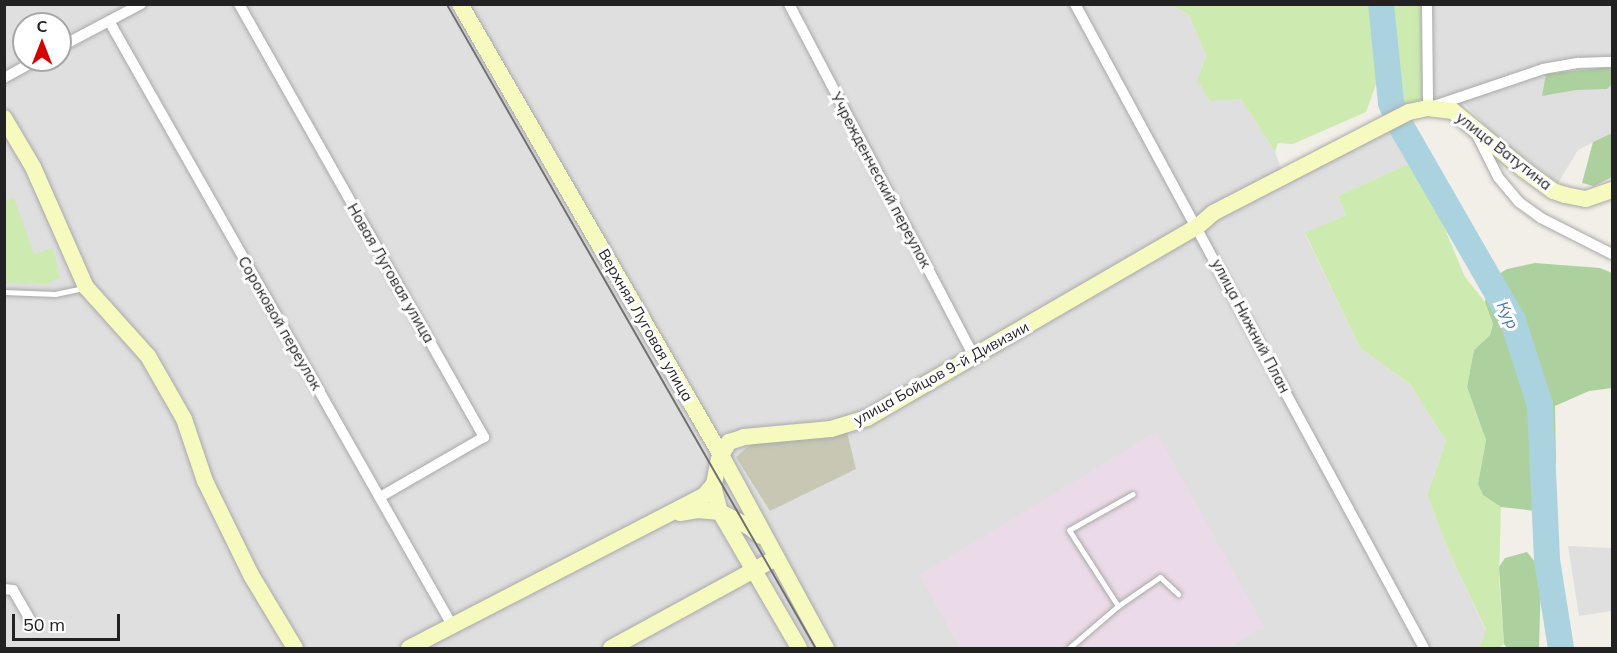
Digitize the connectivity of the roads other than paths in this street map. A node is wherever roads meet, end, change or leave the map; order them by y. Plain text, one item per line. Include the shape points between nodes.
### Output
1 (141, 4) edge
2 (238, 4) edge
3 (460, 4) edge
4 (789, 4) edge
5 (1076, 4) edge
6 (1427, 4) edge
7 (109, 21) junction
8 (72, 41) edge
9 (1612, 62) edge
10 (1428, 108) junction
11 (4, 118) edge
12 (1474, 126) junction
13 (1612, 190) edge
14 (1197, 227) junction
15 (1612, 254) edge
16 (86, 287) junction
17 (4, 292) edge
18 (974, 356) junction
19 (721, 455) junction
20 (713, 486) junction
21 (1133, 494) dead end
22 (380, 497) junction
23 (720, 512) junction
24 (658, 521) junction
25 (773, 552) junction
26 (752, 571) junction
27 (4, 589) edge
28 (1178, 594) dead end
29 (1118, 606) junction
30 (30, 620) dead end
31 (452, 625) junction
32 (295, 648) edge
33 (409, 648) edge
34 (611, 648) edge
35 (799, 648) edge
36 (826, 648) edge
37 (1069, 648) edge
38 (1424, 648) edge

1 - 7 street
2 - 22 street, Новая Луговая улица via 484,437
3 - 19 street, Верхняя Луговая улица
4 - 18 street, Учрежденческий переулок
5 - 14 street, улица Нижний План
6 - 10 street
7 - 8 street
7 - 22 street, Сороковой переулок
9 - 10 street via 1543,69
10 - 12 street, улица Ватутина via 1453,111
10 - 14 street, улица Бойцов 9-й Дивизии via 1388,122 1213,213
11 - 16 street via 33,167
12 - 13 street, улица Ватутина via 1553,190 1577,199
12 - 15 street via 1498,177 1519,202 1540,219
14 - 18 street, улица Бойцов 9-й Дивизии
14 - 38 street, улица Нижний План
16 - 17 lane via 54,294
16 - 32 street via 148,356 184,419 205,481 251,575
18 - 19 street, улица Бойцов 9-й Дивизии via 850,425 738,438 729,442
19 - 20 street
19 - 25 street, Верхняя Луговая улица
20 - 23 street
20 - 24 street via 704,496
21 - 29 lane via 1069,530
22 - 31 street, Сороковой переулок
23 - 24 street via 688,511
23 - 25 street via 748,526
23 - 26 street
24 - 31 street
25 - 26 street
25 - 36 street, Верхняя Луговая улица
26 - 34 street
26 - 35 street
27 - 30 street via 13,590
28 - 29 lane via 1160,576
29 - 37 lane
31 - 33 street

